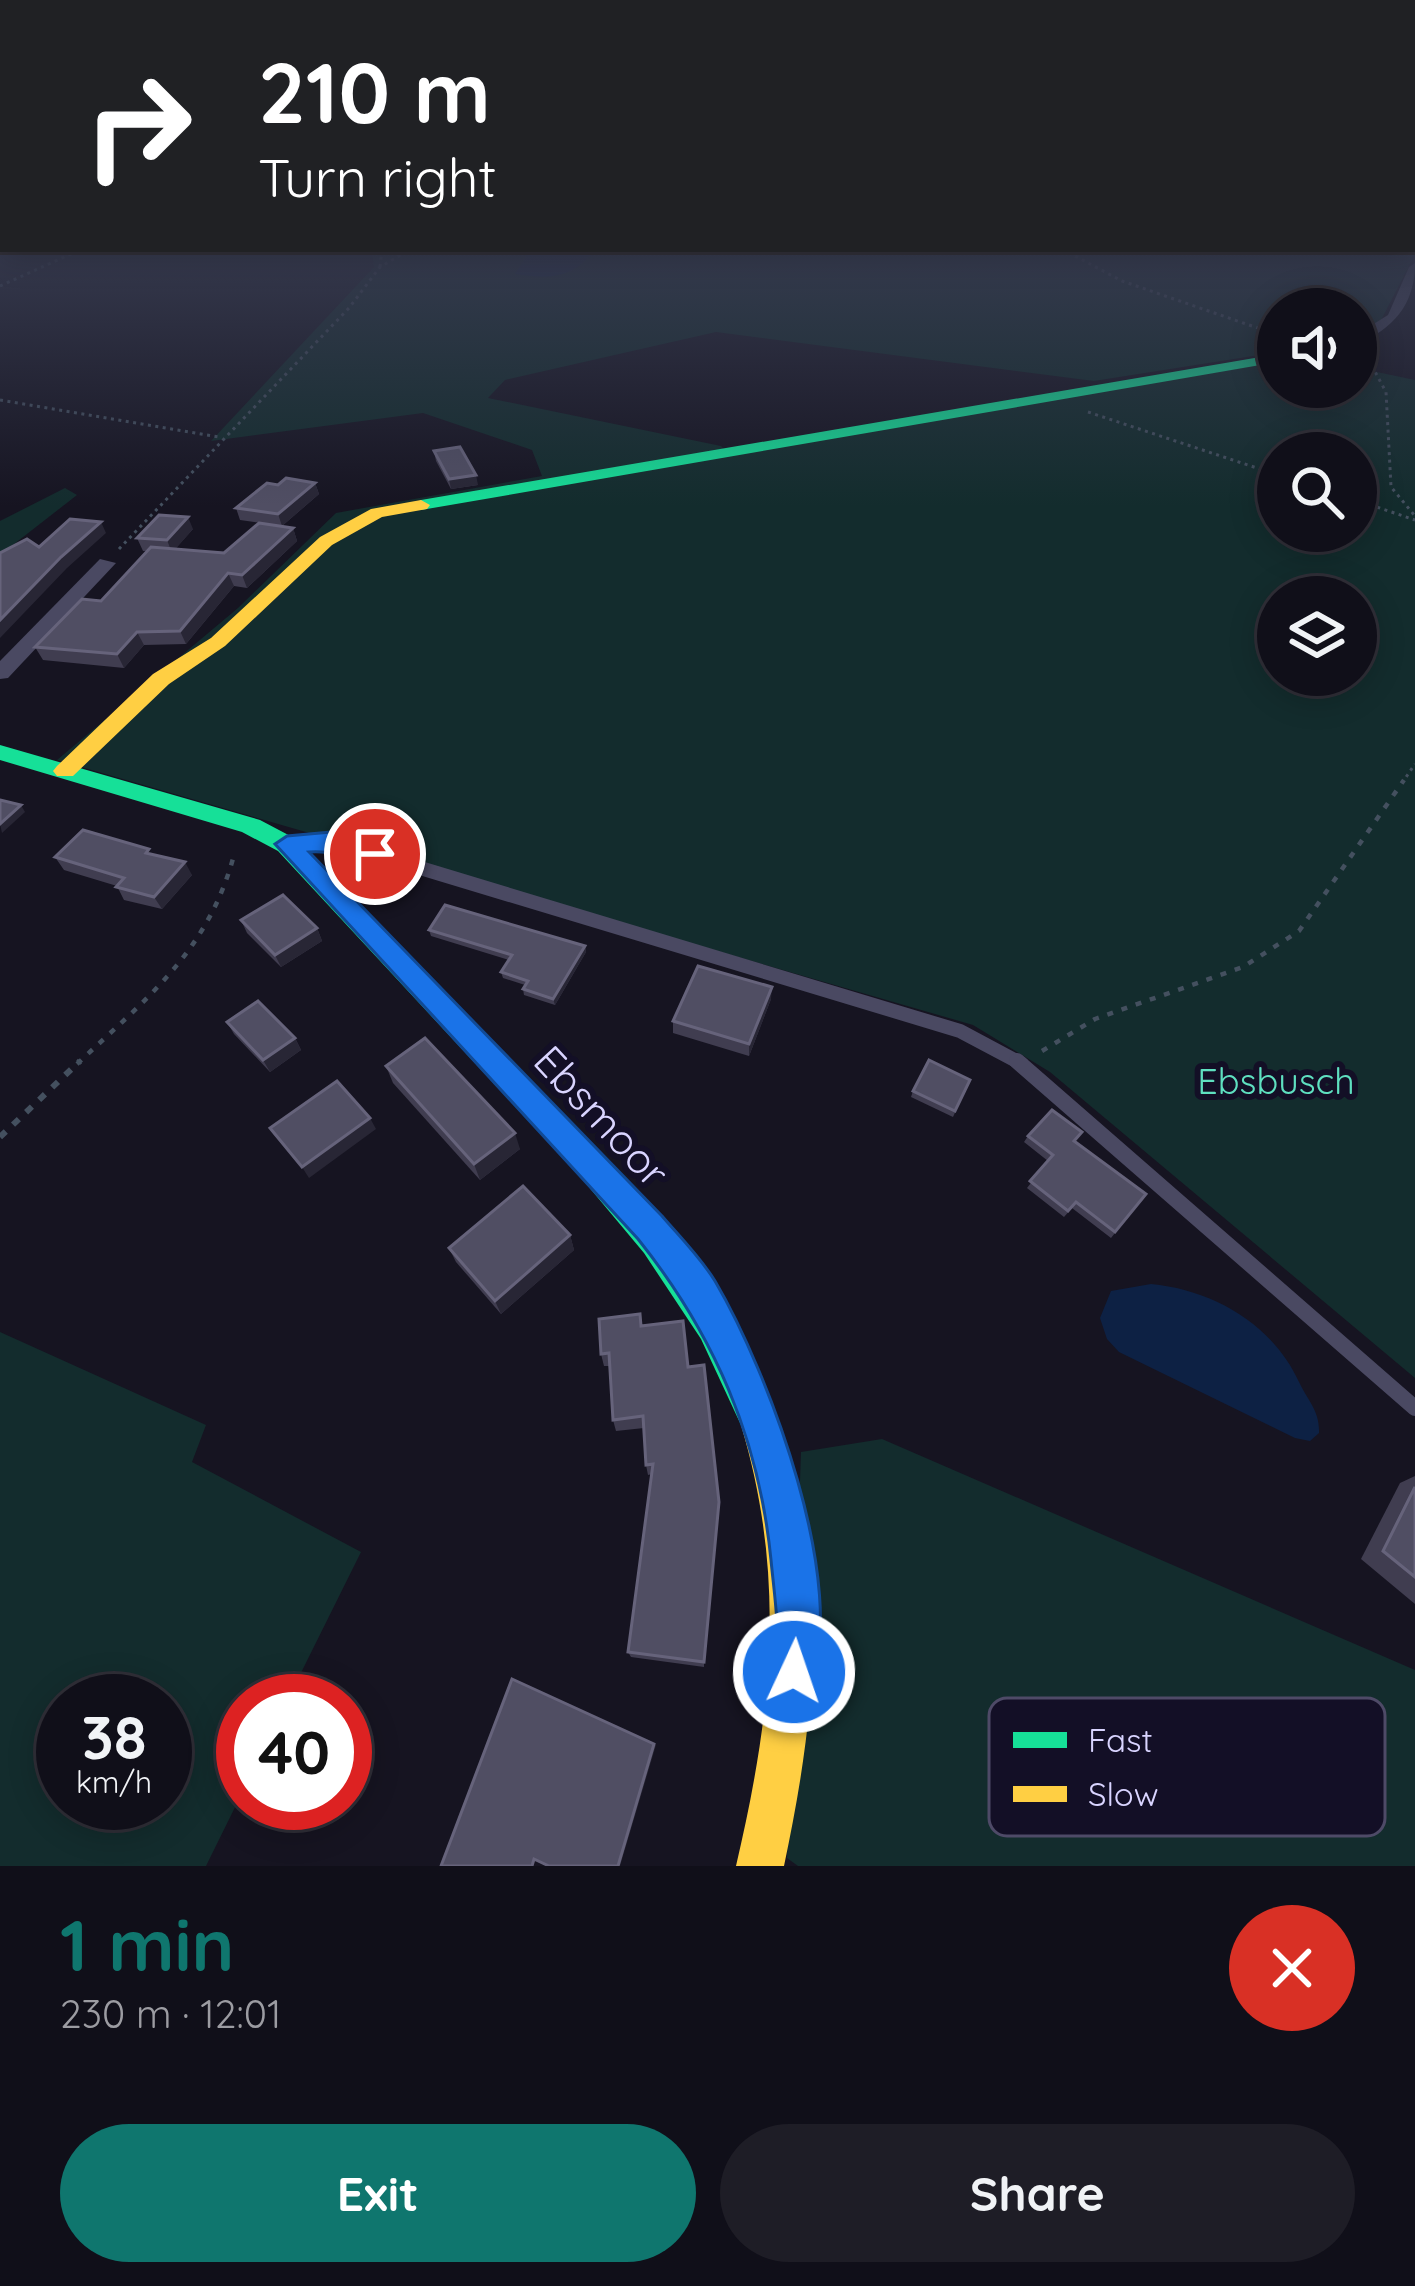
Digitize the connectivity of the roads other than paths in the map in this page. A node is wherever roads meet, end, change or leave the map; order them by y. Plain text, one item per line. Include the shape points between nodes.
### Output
1 (1257, 361) edge
2 (107, 563) road end
3 (0, 674) edge
4 (0, 752) edge
5 (64, 771) junction
6 (287, 844) junction
7 (1415, 1408) edge
8 (760, 1866) edge

1 - 5 street via 377,513 345,526
2 - 3 street
4 - 5 street, Ebsmoor
5 - 6 street, Ebsmoor
6 - 7 lane via 331,841 960,1031 1022,1064
6 - 8 street, Ebsmoor via 650,1228 700,1288 741,1367 786,1508 799,1629 778,1802

